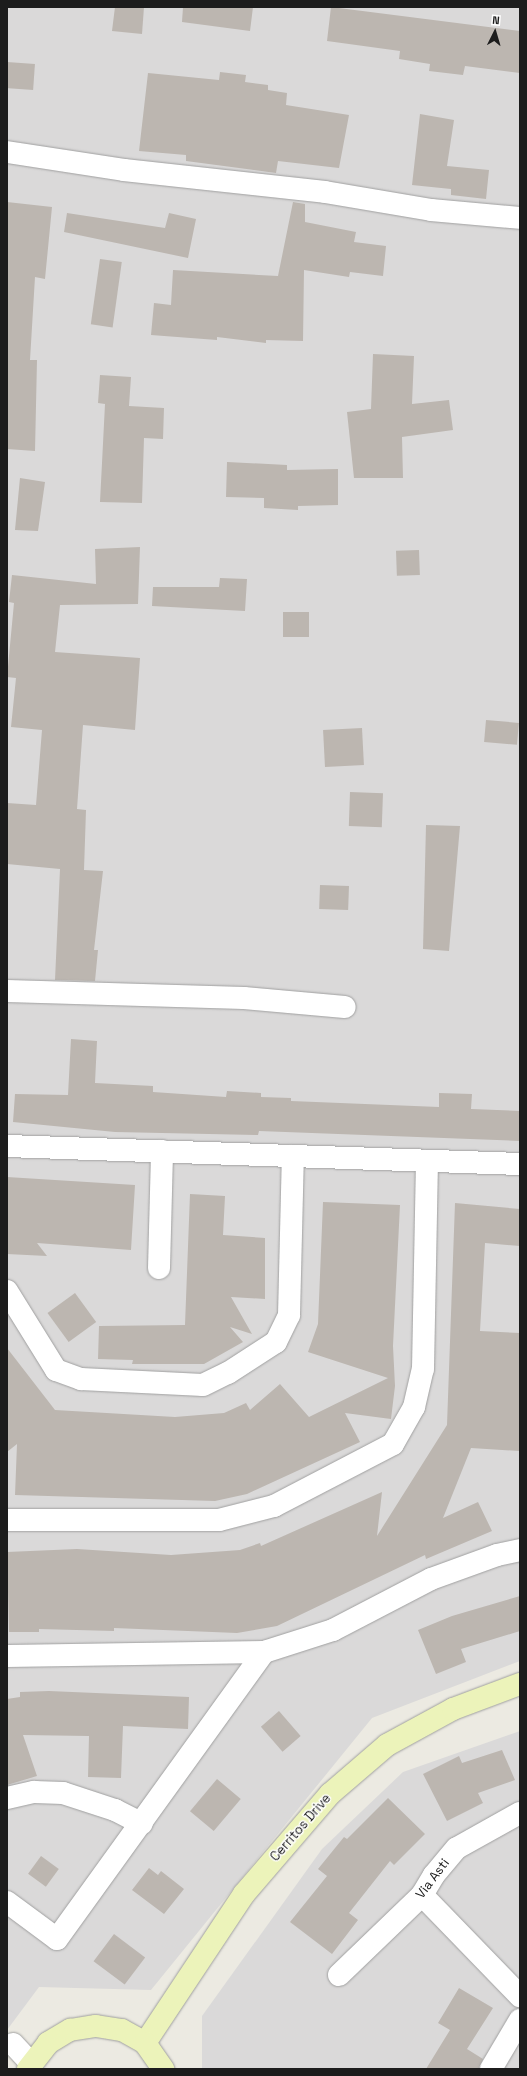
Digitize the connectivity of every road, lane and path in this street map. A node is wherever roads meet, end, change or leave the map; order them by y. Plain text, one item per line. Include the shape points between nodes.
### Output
1 (7, 152) edge
2 (520, 218) edge
3 (7, 991) edge
4 (345, 1007) dead end
5 (7, 1146) edge
6 (162, 1151) junction
7 (293, 1156) junction
8 (427, 1161) junction
9 (520, 1164) edge
10 (159, 1268) dead end
11 (7, 1290) edge
12 (7, 1520) edge
13 (520, 1550) edge
14 (264, 1652) junction
15 (7, 1656) edge
16 (520, 1684) edge
17 (7, 1798) edge
18 (520, 1812) edge
19 (142, 1824) junction
20 (422, 1895) junction
21 (7, 1902) edge
22 (339, 1975) dead end
23 (520, 1996) edge
24 (520, 2020) edge
25 (145, 2043) junction
26 (13, 2044) dead end
27 (30, 2066) edge
28 (164, 2069) edge
29 (491, 2069) edge

1 - 2 street via 124,170 325,192 431,210
3 - 4 street via 244,998
5 - 6 street
6 - 7 street
6 - 10 street
7 - 8 street
7 - 11 street via 289,1315 276,1342 228,1373 203,1384 81,1379 56,1370
8 - 9 street
8 - 12 street via 423,1370 414,1408 393,1444 274,1506 219,1520
13 - 14 street via 497,1555 431,1578 333,1630
14 - 15 street
14 - 19 street
16 - 25 street, Cerritos Drive via 453,1709 387,1745 330,1794 244,1894
17 - 19 street via 34,1792 63,1793 115,1810
18 - 20 street, Via Asti via 457,1848 434,1875
19 - 21 street via 57,1939
20 - 22 street, Via Asti
20 - 23 street
24 - 29 street
25 - 27 street via 122,2030 96,2026 70,2030 48,2043
25 - 28 street
26 - 27 street

